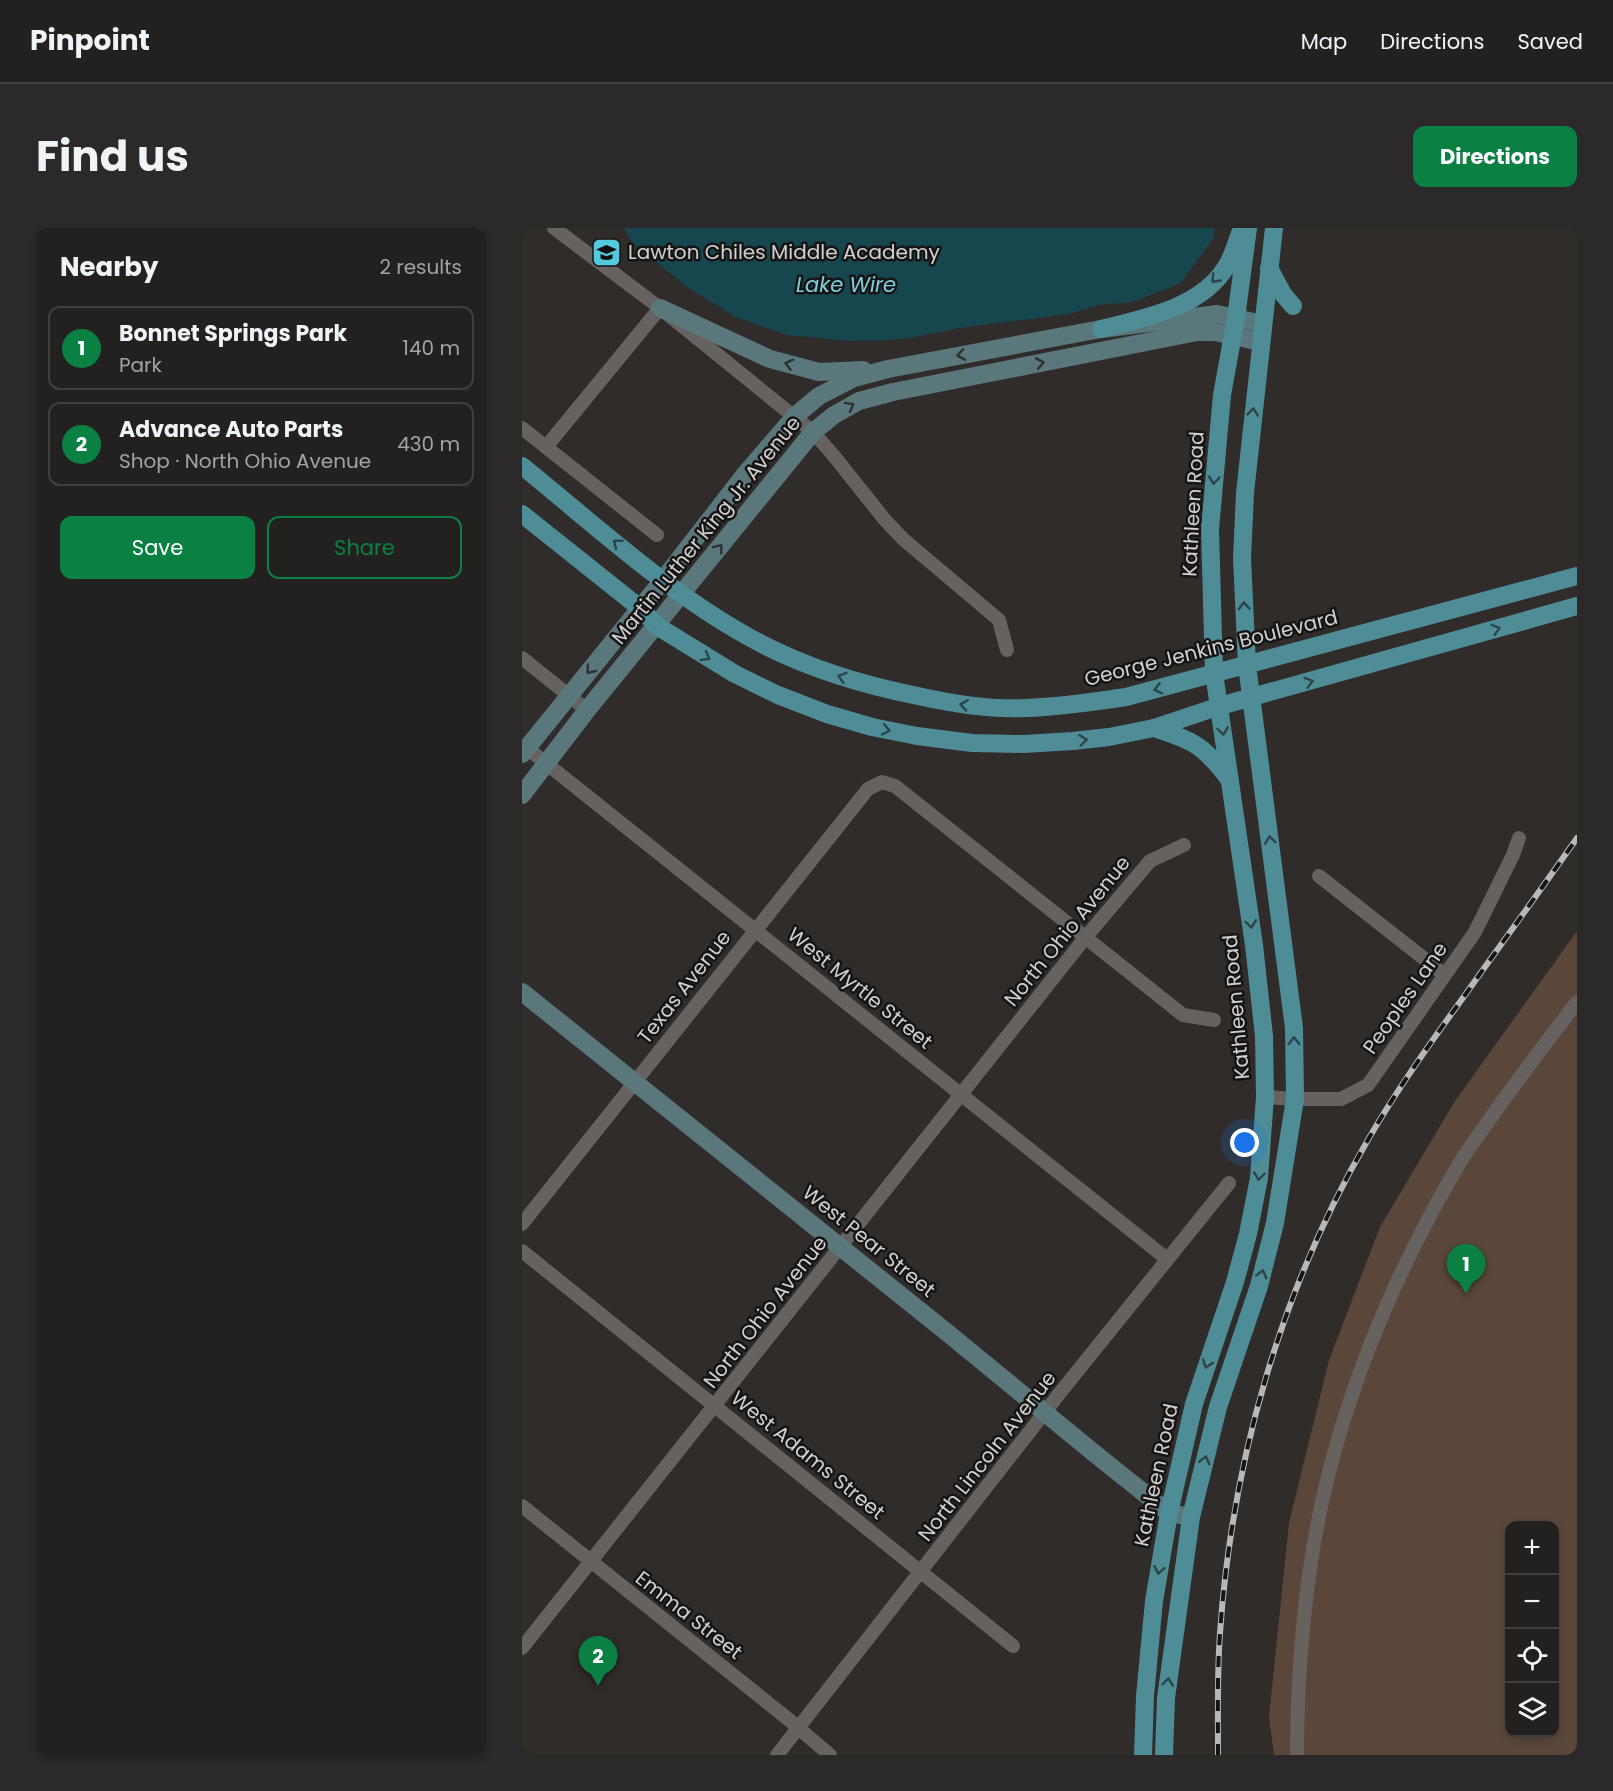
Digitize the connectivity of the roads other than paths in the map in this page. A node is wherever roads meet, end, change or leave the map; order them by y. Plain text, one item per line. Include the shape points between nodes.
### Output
1 (554, 228) edge
2 (1241, 228) edge
3 (1248, 228) edge
4 (1274, 228) edge
5 (1269, 268) junction
6 (1293, 306) dead end
7 (660, 309) junction
8 (1234, 327) junction
9 (1101, 329) junction
10 (1262, 333) junction
11 (888, 369) junction
12 (795, 416) junction
13 (522, 428) edge
14 (813, 432) junction
15 (546, 447) junction
16 (522, 466) edge
17 (522, 514) edge
18 (657, 535) dead end
19 (1577, 576) edge
20 (663, 580) junction
21 (683, 594) junction
22 (1577, 606) edge
23 (640, 608) junction
24 (657, 626) junction
25 (1007, 650) dead end
26 (522, 658) edge
27 (1247, 665) junction
28 (1214, 673) junction
29 (569, 696) junction
30 (1252, 698) junction
31 (1220, 706) junction
32 (587, 710) junction
33 (1154, 728) junction
34 (524, 751) edge
35 (547, 764) junction
36 (1230, 781) junction
37 (522, 795) edge
38 (1519, 838) dead end
39 (1184, 845) dead end
40 (1319, 876) dead end
41 (755, 929) junction
42 (1085, 938) junction
43 (1445, 975) junction
44 (522, 992) edge
45 (1577, 1002) edge
46 (1214, 1020) dead end
47 (634, 1083) junction
48 (961, 1094) junction
49 (1265, 1097) junction
50 (1295, 1099) junction
51 (1229, 1183) dead end
52 (522, 1224) edge
53 (841, 1247) junction
54 (522, 1251) edge
55 (1167, 1259) junction
56 (716, 1405) junction
57 (1045, 1414) junction
58 (522, 1506) edge
59 (1169, 1513) junction
60 (1191, 1517) junction
61 (591, 1562) junction
62 (922, 1572) junction
63 (1013, 1646) dead end
64 (522, 1648) edge
65 (798, 1728) junction
66 (777, 1755) edge
67 (830, 1755) edge
68 (1143, 1755) edge
69 (1164, 1755) edge
70 (1298, 1755) edge

1 - 7 street
2 -> 9 main road via 1226,268 1210,285 1164,313
3 - 8 main road, Kathleen Road
4 - 5 main road
5 - 6 main road
5 - 10 main road
11 -> 7 main road via 810,370 770,359
7 - 12 street
7 - 15 street
8 - 9 main road, Martin Luther King Jr. Avenue via 1218,314
8 - 10 main road, Martin Luther King Jr. Avenue
14 -> 8 main road, Martin Luther King Jr. Avenue via 859,401 893,392
8 -> 28 main road, Kathleen Road via 1222,395 1210,529
9 -> 11 main road, Martin Luther King Jr. Avenue
27 -> 10 main road via 1242,558
11 - 12 main road, Martin Luther King Jr. Avenue via 854,378 819,396
12 - 14 street
12 - 20 main road, Martin Luther King Jr. Avenue via 746,472
13 - 15 street
21 -> 14 main road, Martin Luther King Jr. Avenue
14 - 25 street via 903,539 999,620
15 - 18 street
20 -> 16 main road, George Jenkins Boulevard
17 - 23 main road
19 - 27 main road, George Jenkins Boulevard
20 - 21 main road, George Jenkins Boulevard
20 - 23 main road, Martin Luther King Jr. Avenue
21 - 24 main road, Martin Luther King Jr. Avenue
28 -> 21 main road, George Jenkins Boulevard via 1126,697 1025,708 978,707 836,676 748,637
30 -> 22 main road
23 - 24 main road
23 -> 29 main road, Martin Luther King Jr. Avenue
24 - 32 main road, Martin Luther King Jr. Avenue
24 -> 33 main road via 735,674 778,695 872,727 917,736 1024,744 1109,737
26 - 29 street
27 - 28 main road, George Jenkins Boulevard
27 - 30 main road
28 - 31 main road, Kathleen Road
29 - 32 street
29 - 34 main road, Martin Luther King Jr. Avenue
30 - 31 main road
50 -> 30 main road via 1293,1028
31 - 33 main road
31 -> 36 main road, Kathleen Road
32 - 35 main road, Martin Luther King Jr. Avenue
33 - 36 main road via 1197,744
34 - 35 street, West Myrtle Street
35 - 37 main road, Martin Luther King Jr. Avenue
35 - 41 street, West Myrtle Street
36 -> 49 main road, Kathleen Road via 1257,969
38 - 43 street, Peoples Lane via 1475,932
39 - 42 street, North Ohio Avenue via 1150,861
40 - 43 street
41 - 42 street, Texas Avenue via 868,789 882,782 895,786
41 - 47 street, Texas Avenue
41 - 48 street, West Myrtle Street
42 - 46 street via 1183,1015
42 - 48 street, North Ohio Avenue
43 - 50 street, Peoples Lane via 1368,1085 1341,1099
44 - 47 main road, West Pear Street
45 - 70 street via 1463,1157 1408,1258 1359,1376 1318,1522 1301,1648
47 - 52 street, Texas Avenue
47 - 53 main road, West Pear Street
48 - 53 street, North Ohio Avenue
48 - 55 street, West Myrtle Street
49 - 50 street, Peoples Lane
49 -> 59 main road, Kathleen Road via 1259,1178 1248,1234 1194,1404
60 -> 50 main road via 1218,1407 1259,1286 1275,1223
51 - 55 street, North Lincoln Avenue
53 - 56 street, North Ohio Avenue
53 - 57 main road, West Pear Street
54 - 56 street, West Adams Street
55 - 57 street, North Lincoln Avenue
56 - 61 street, North Ohio Avenue
56 - 62 street, West Adams Street
57 - 59 main road, West Pear Street
57 - 62 street, North Lincoln Avenue
58 - 61 street, Emma Street
59 - 60 main road, West Pear Street
59 -> 68 main road, Kathleen Road via 1154,1601
69 -> 60 main road via 1166,1698
61 - 64 street, North Ohio Avenue
61 - 65 street, Emma Street
62 - 63 street, West Adams Street
62 - 65 street, North Lincoln Avenue
65 - 66 street, North Lincoln Avenue
65 - 67 street, Emma Street

